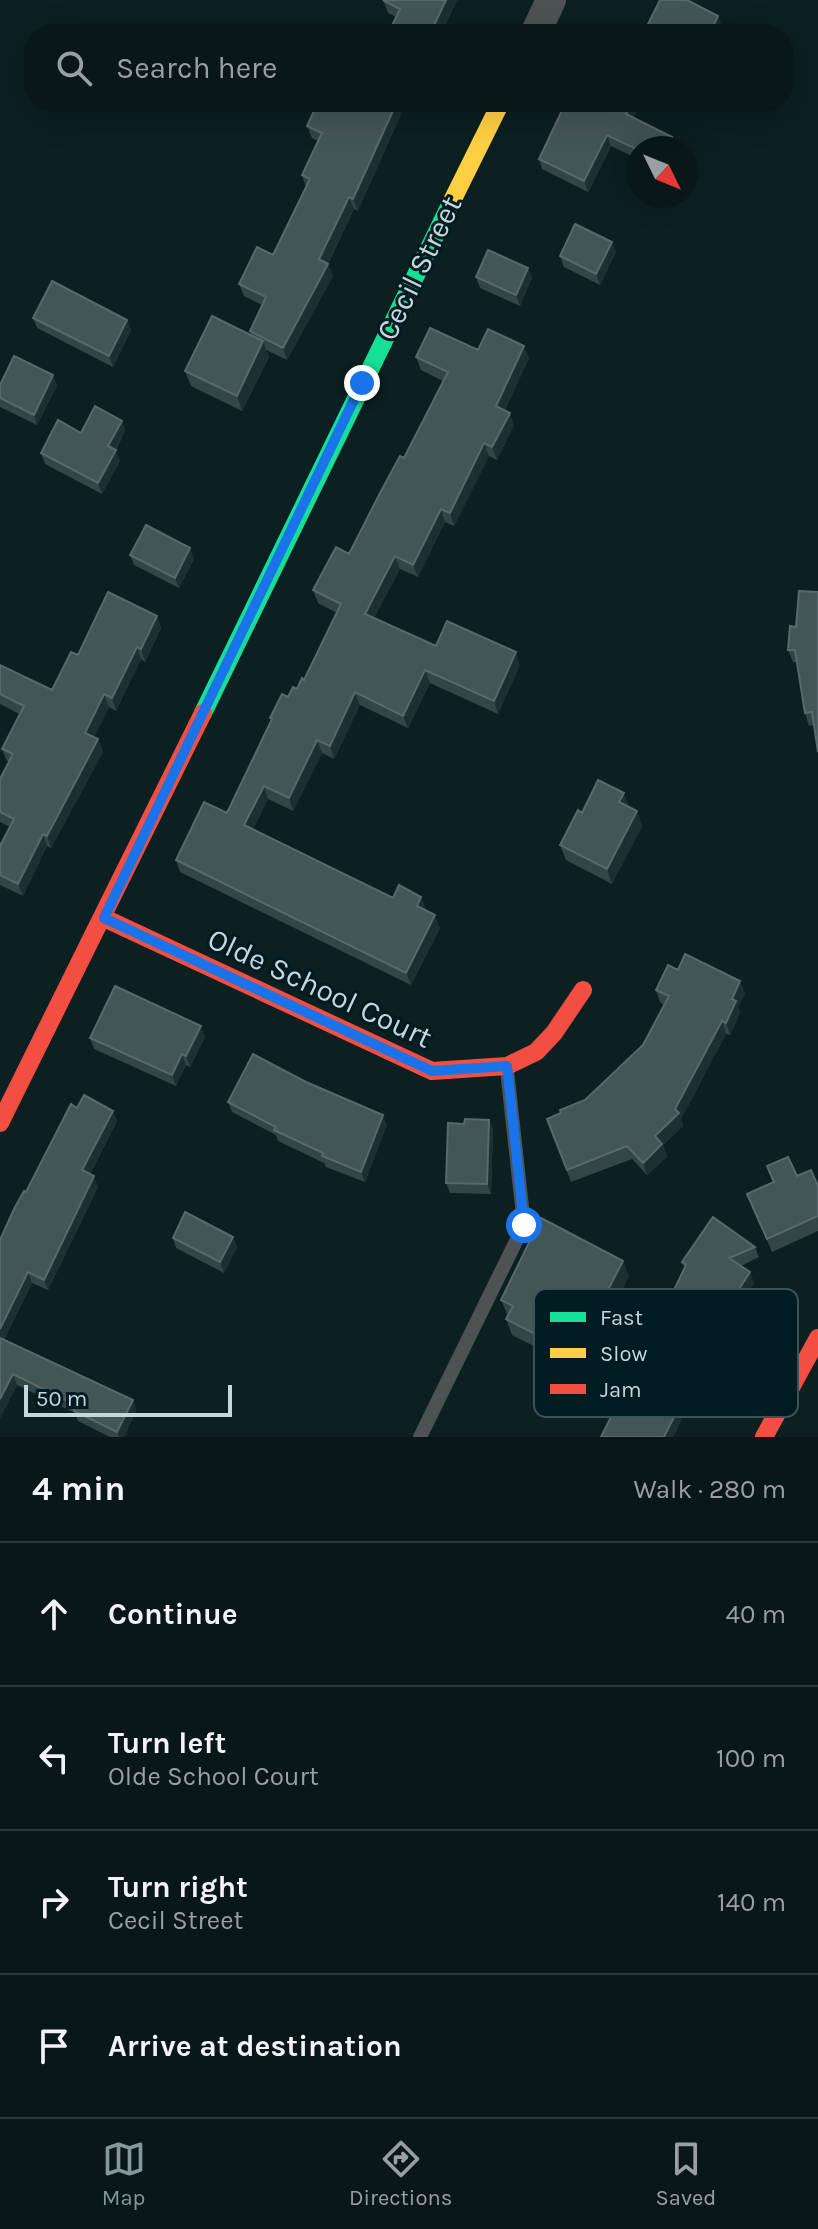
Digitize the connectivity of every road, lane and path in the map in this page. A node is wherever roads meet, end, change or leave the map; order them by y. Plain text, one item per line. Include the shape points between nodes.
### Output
1 (551, 0) edge
2 (540, 24) edge
3 (496, 112) edge
4 (104, 918) junction
5 (583, 990) dead end
6 (507, 1066) junction
7 (0, 1123) edge
8 (818, 1338) edge
9 (798, 1375) edge
10 (775, 1417) edge
11 (420, 1437) edge
12 (764, 1437) edge

1 - 2 street
3 - 4 street, Cecil Street
4 - 6 street, Olde School Court via 432,1071
4 - 7 street, Cecil Street
5 - 6 street, Olde School Court via 536,1052
6 - 11 lane via 524,1225
8 - 9 street
10 - 12 street

